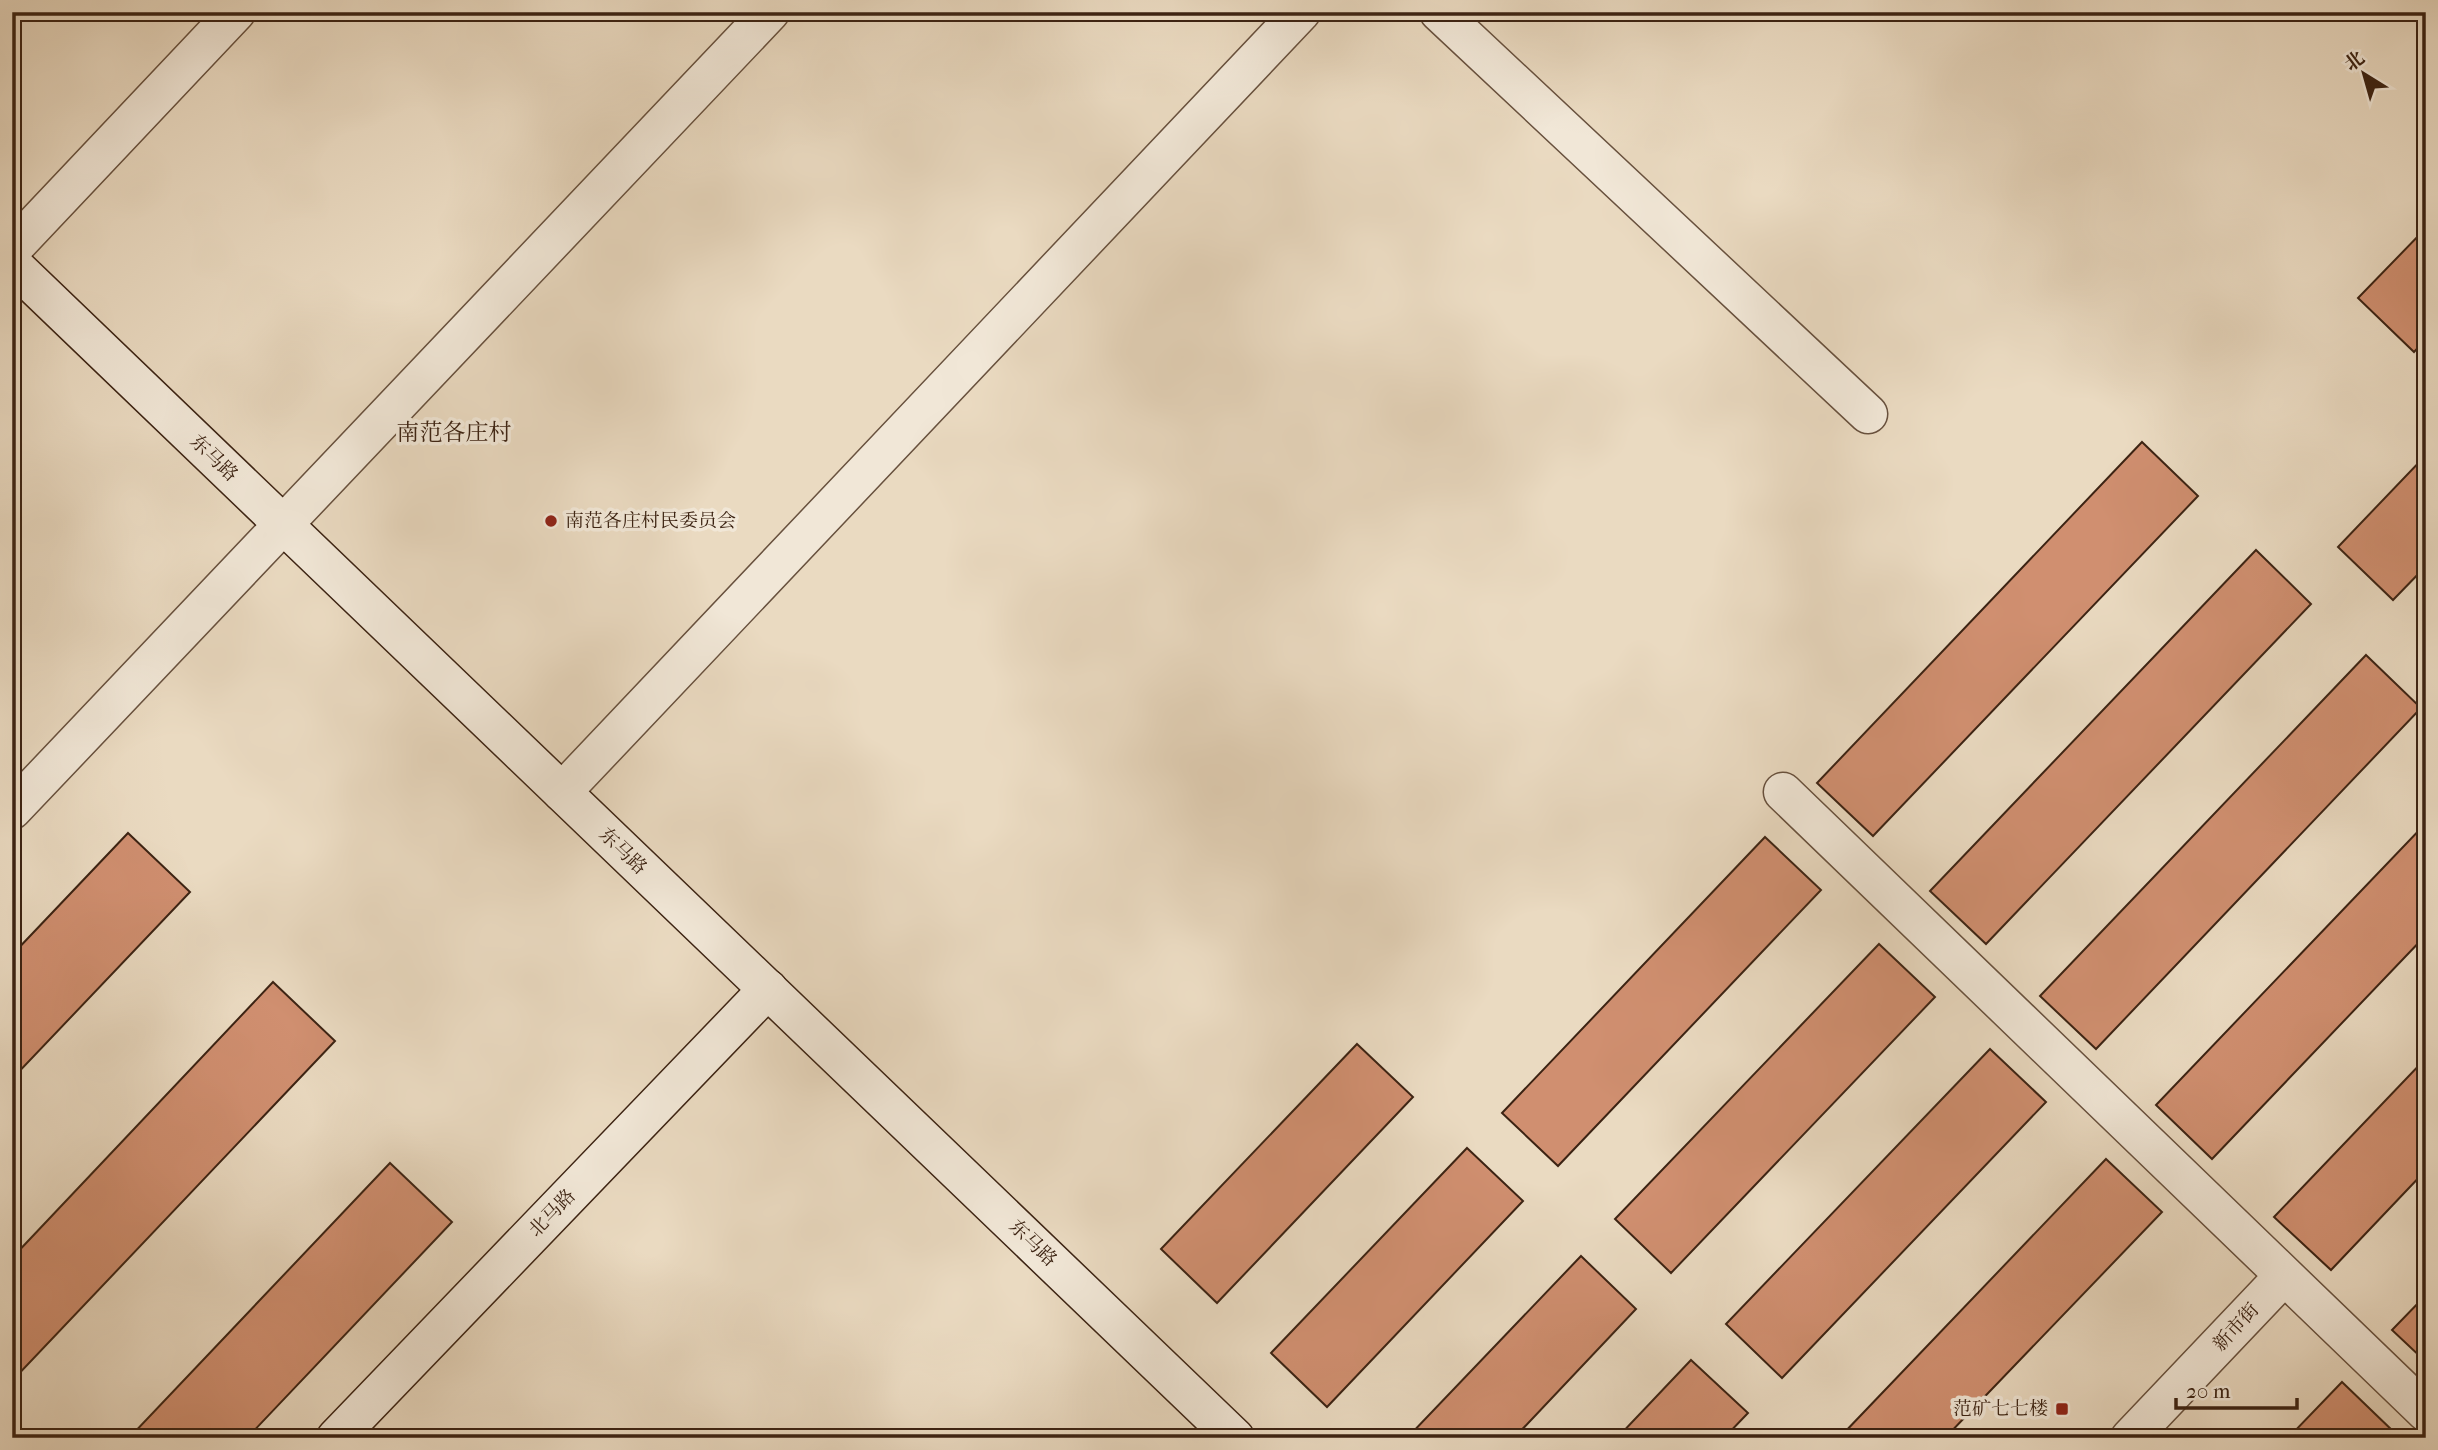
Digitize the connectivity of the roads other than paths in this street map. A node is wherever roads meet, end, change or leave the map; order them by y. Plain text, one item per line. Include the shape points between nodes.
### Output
1 (236, 12) edge
2 (770, 12) edge
3 (1301, 12) edge
4 (1439, 12) edge
5 (12, 249) edge
6 (12, 264) edge
7 (1867, 414) dead end
8 (283, 524) junction
9 (562, 792) junction
10 (1783, 792) dead end
11 (12, 810) edge
12 (768, 989) junction
13 (2284, 1276) junction
14 (2426, 1412) edge
15 (337, 1438) edge
16 (1235, 1438) edge
17 (2130, 1438) edge

1 - 5 street
2 - 8 street
3 - 9 street
4 - 7 street
6 - 8 street, 东马路
8 - 9 street, 东马路
8 - 11 street
9 - 12 street, 东马路
10 - 13 street
12 - 15 street, 北马路
12 - 16 street, 东马路
13 - 14 street
13 - 17 street, 新市街

